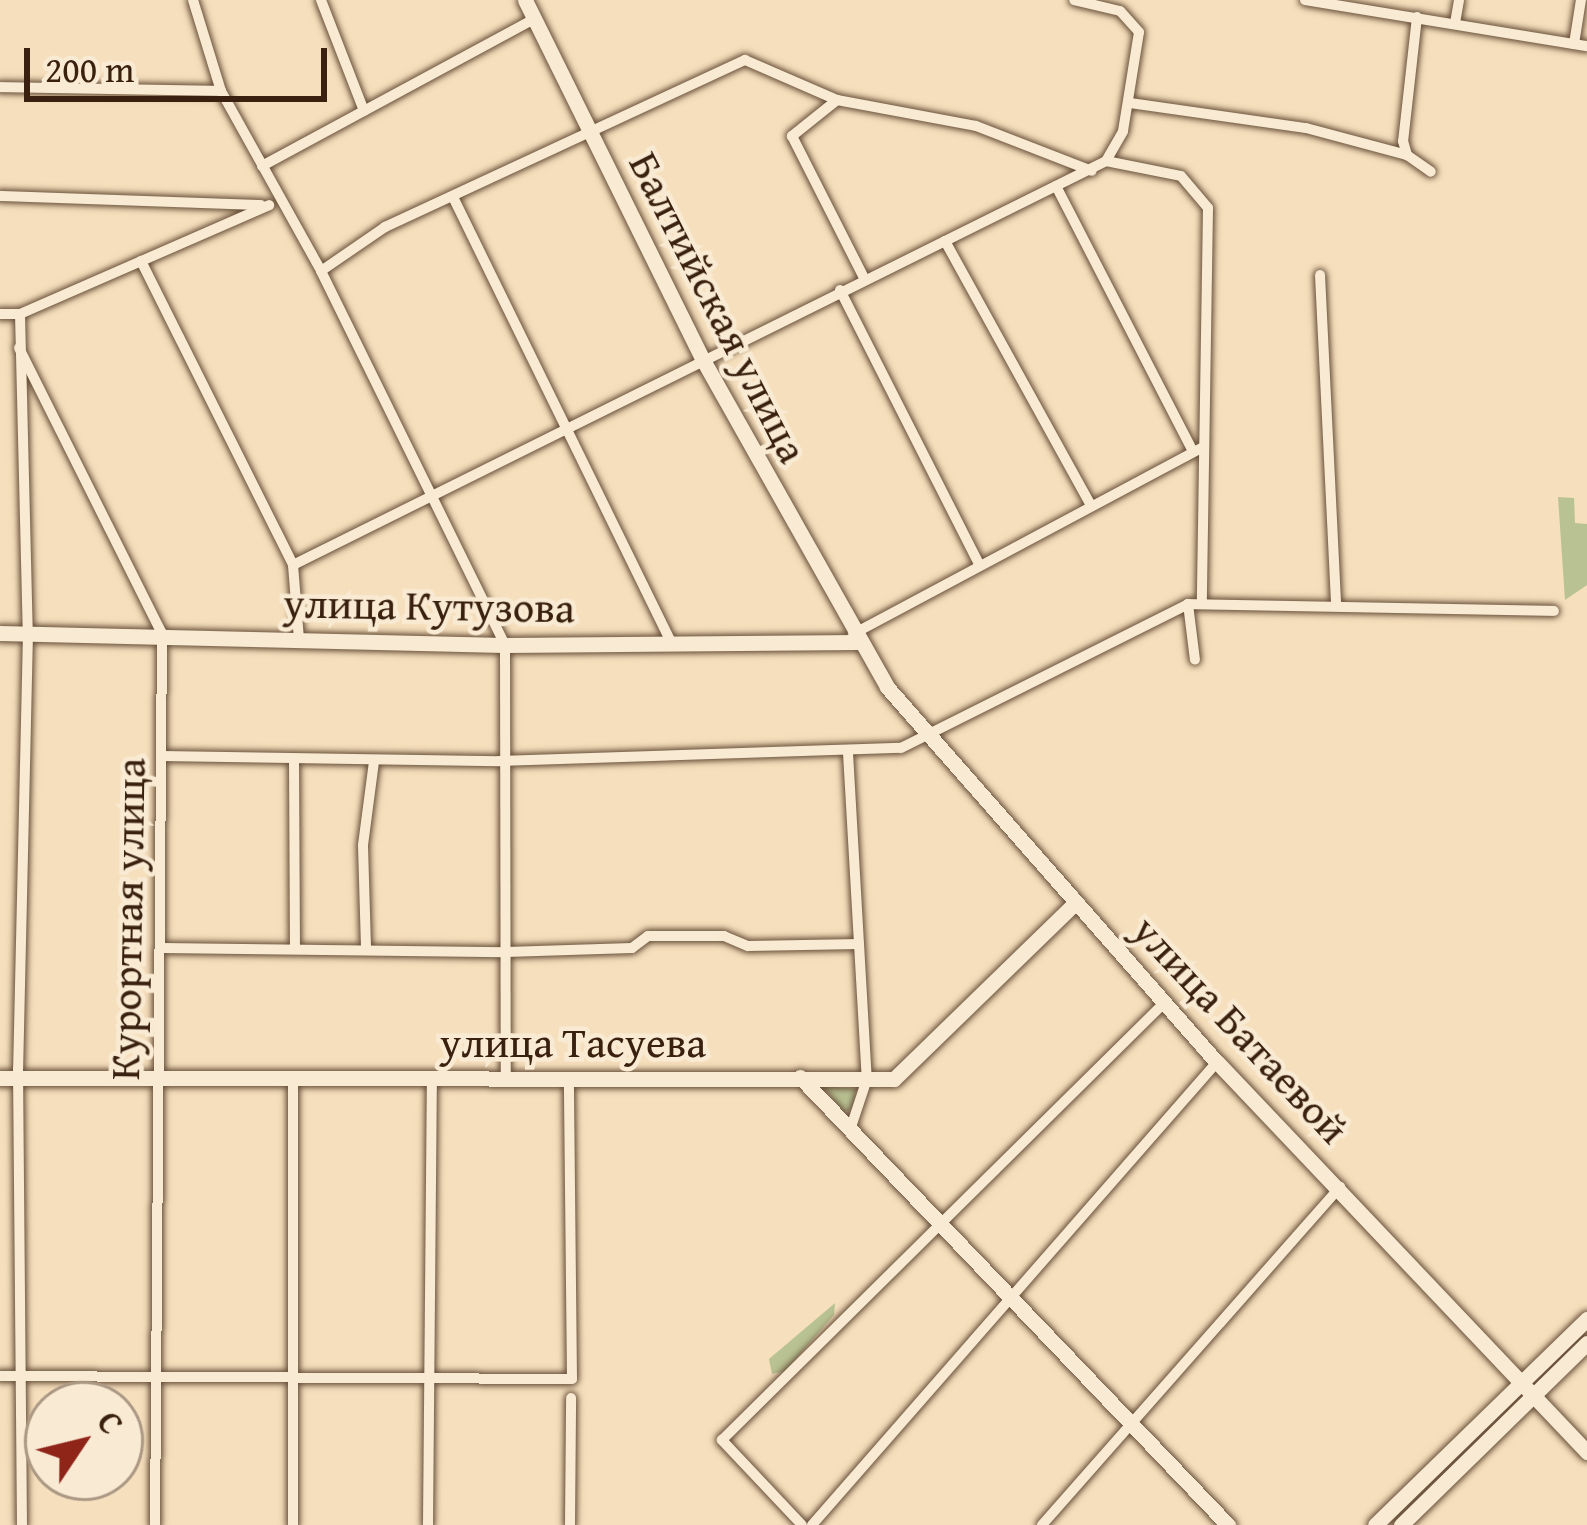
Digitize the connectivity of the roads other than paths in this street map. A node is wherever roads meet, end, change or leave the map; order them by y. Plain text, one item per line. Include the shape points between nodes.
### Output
1 (193, 0) edge
2 (320, 0) edge
3 (525, 0) edge
4 (1074, 0) edge
5 (1306, 0) edge
6 (1459, 0) edge
7 (1581, 0) edge
8 (1417, 17) junction
9 (534, 19) junction
10 (1455, 23) junction
11 (1581, 45) edge
12 (0, 87) edge
13 (221, 91) junction
14 (1130, 96) junction
15 (837, 100) junction
16 (364, 111) junction
17 (589, 133) junction
18 (1407, 155) junction
19 (1106, 161) junction
20 (262, 166) junction
21 (1092, 171) junction
22 (1431, 172) dead end
23 (1056, 186) junction
24 (0, 196) edge
25 (453, 197) junction
26 (283, 202) junction
27 (269, 205) junction
28 (945, 241) junction
29 (142, 261) junction
30 (320, 271) junction
31 (1320, 275) dead end
32 (864, 278) junction
33 (840, 290) junction
34 (0, 314) edge
35 (20, 314) junction
36 (19, 347) junction
37 (703, 360) junction
38 (565, 425) junction
39 (1197, 450) junction
40 (431, 494) junction
41 (1091, 506) junction
42 (979, 564) junction
43 (293, 565) junction
44 (1188, 604) junction
45 (1202, 604) junction
46 (1336, 605) junction
47 (1554, 611) dead end
48 (0, 633) edge
49 (162, 633) junction
50 (28, 634) junction
51 (855, 638) junction
52 (299, 639) junction
53 (672, 644) junction
54 (506, 645) junction
55 (1195, 660) dead end
56 (927, 734) junction
57 (848, 753) junction
58 (162, 756) junction
59 (506, 759) junction
60 (294, 760) junction
61 (374, 761) junction
62 (1075, 903) junction
63 (859, 944) junction
64 (366, 947) junction
65 (162, 948) junction
66 (295, 948) junction
67 (506, 952) junction
68 (1163, 1004) junction
69 (1217, 1062) junction
70 (159, 1076) junction
71 (506, 1077) junction
72 (800, 1077) junction
73 (0, 1078) edge
74 (18, 1078) junction
75 (432, 1078) junction
76 (293, 1079) junction
77 (867, 1079) junction
78 (569, 1080) junction
79 (850, 1130) junction
80 (1340, 1187) junction
81 (943, 1227) junction
82 (1013, 1297) junction
83 (1587, 1319) edge
84 (1587, 1343) edge
85 (0, 1376) edge
86 (21, 1376) junction
87 (160, 1376) junction
88 (293, 1380) junction
89 (431, 1382) junction
90 (1527, 1390) junction
91 (572, 1398) dead end
92 (1129, 1421) junction
93 (1587, 1452) edge
94 (22, 1525) edge
95 (155, 1525) edge
96 (293, 1525) edge
97 (428, 1525) edge
98 (570, 1525) edge
99 (802, 1525) edge
100 (812, 1525) edge
101 (1042, 1525) edge
102 (1228, 1525) edge
103 (1375, 1525) edge
104 (1401, 1525) edge

1 - 13 street
2 - 16 street
3 - 9 street, Балтийская улица
4 - 14 street via 1132,19 1139,32
5 - 8 street
6 - 10 street
7 - 11 street
8 - 10 street
8 - 18 street
9 - 16 street
9 - 17 street, Балтийская улица
10 - 11 street
12 - 13 street
13 - 20 street
14 - 18 street
14 - 19 street
15 - 17 street via 745,60
15 - 21 street via 976,126
15 - 32 street via 792,136
16 - 20 street
17 - 25 street
17 - 37 street, Балтийская улица
18 - 22 street
19 - 21 street
19 - 39 street via 1181,176 1208,208
20 - 26 street
21 - 23 street
23 - 28 street
23 - 39 street
24 - 27 street
25 - 30 street via 386,227
25 - 38 street
26 - 27 street
26 - 30 street
27 - 29 street
28 - 32 street
28 - 41 street
29 - 35 street
29 - 43 street
30 - 40 street
31 - 46 street
32 - 33 street
33 - 37 street
33 - 42 street
34 - 35 street
35 - 36 street
36 - 49 street, Курортная улица
36 - 50 street
37 - 38 street
37 - 51 street, Балтийская улица
38 - 40 street
38 - 53 street
39 - 41 street
39 - 45 street
40 - 43 street
40 - 54 street
41 - 42 street
42 - 51 street
43 - 52 street
44 - 45 street
44 - 55 street
44 - 56 street
45 - 46 street
46 - 47 street
48 - 50 street, улица Кутузова
49 - 50 street, улица Кутузова
49 - 52 street, улица Кутузова
49 - 58 street, Курортная улица
50 - 74 street
51 - 53 street, улица Кутузова
51 - 56 street, улица Батаевой
52 - 54 street, улица Кутузова
53 - 54 street, улица Кутузова
54 - 59 street
56 - 57 street via 901,748
56 - 62 street, улица Батаевой
57 - 59 street
57 - 63 street
58 - 60 street
58 - 65 street, Курортная улица
59 - 61 street
59 - 67 street
60 - 61 street
60 - 66 street
61 - 64 street via 362,845
62 - 68 street, улица Батаевой
62 - 77 street, улица Тасуева via 908,1072
63 - 67 street via 748,946 724,936 648,936 632,948
63 - 77 street
64 - 66 street
64 - 67 street
65 - 66 street
65 - 70 street, Курортная улица
67 - 71 street
68 - 69 street, улица Батаевой
68 - 81 street
69 - 80 street, улица Батаевой
69 - 82 street
70 - 74 street, улица Тасуева
70 - 76 street, улица Тасуева
70 - 87 street, Курортная улица
71 - 75 street, улица Тасуева
71 - 78 street, улица Тасуева
72 - 77 street, улица Тасуева
72 - 78 street, улица Тасуева
72 - 79 street
73 - 74 street, улица Тасуева
74 - 86 street
75 - 76 street, улица Тасуева
75 - 89 street
76 - 88 street
77 - 79 street
78 - 89 street via 572,1379
79 - 81 street
80 - 90 street, улица Батаевой
80 - 92 street
81 - 82 street
81 - 99 street via 857,1298 722,1440
82 - 92 street
82 - 100 street
83 - 90 street
84 - 90 street
85 - 86 street
86 - 87 street
86 - 94 street
87 - 88 street
87 - 95 street, Курортная улица
88 - 89 street
88 - 96 street
89 - 97 street
90 - 93 street, улица Батаевой
90 - 103 street
90 - 104 street
91 - 98 street
92 - 101 street
92 - 102 street

